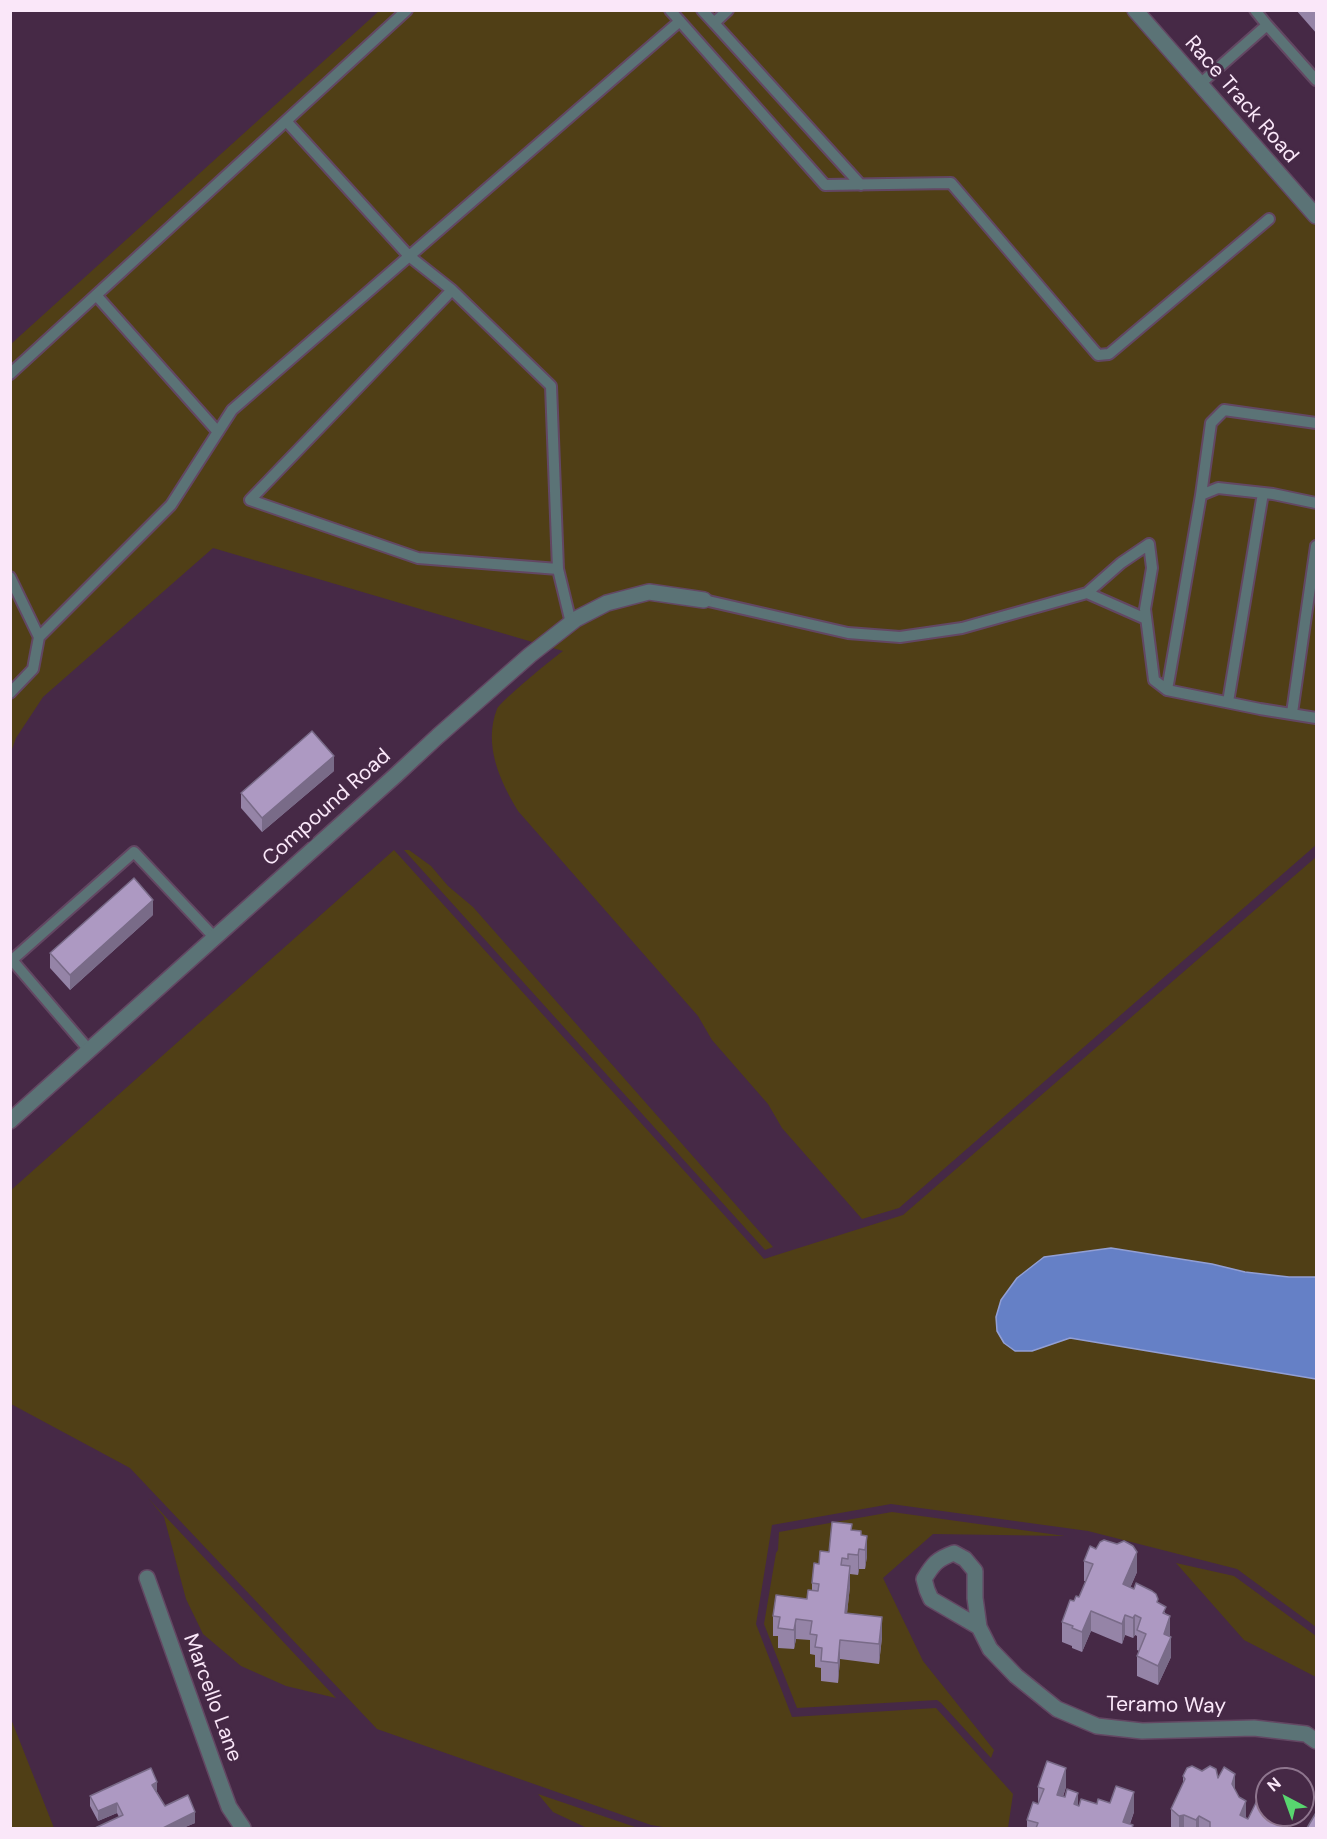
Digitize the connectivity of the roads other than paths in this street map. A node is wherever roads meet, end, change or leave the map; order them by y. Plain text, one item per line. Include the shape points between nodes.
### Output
1 (407, 10) edge
2 (670, 10) edge
3 (702, 10) edge
4 (728, 10) edge
5 (1135, 10) edge
6 (1255, 10) edge
7 (680, 21) junction
8 (714, 23) junction
9 (1267, 24) junction
10 (1317, 80) edge
11 (1200, 84) junction
12 (287, 122) junction
13 (861, 185) junction
14 (1314, 207) edge
15 (1269, 219) dead end
16 (409, 256) junction
17 (452, 290) junction
18 (96, 295) junction
19 (10, 374) edge
20 (1317, 423) edge
21 (218, 432) junction
22 (1263, 493) junction
23 (1201, 495) junction
24 (1317, 503) edge
25 (1317, 546) edge
26 (558, 569) junction
27 (10, 577) edge
28 (1087, 592) junction
29 (704, 600) joint
30 (1146, 619) junction
31 (571, 623) junction
32 (39, 637) junction
33 (1167, 690) junction
34 (10, 693) edge
35 (1228, 702) junction
36 (1292, 713) junction
37 (1317, 718) edge
38 (214, 937) junction
39 (89, 1050) junction
40 (10, 1121) edge
41 (147, 1578) dead end
42 (979, 1627) junction
43 (1317, 1741) edge
44 (243, 1828) edge

1 - 12 lane
2 - 7 lane
3 - 8 lane
4 - 8 lane
5 - 11 street, Race Track Road
6 - 9 lane
7 - 13 lane via 825,185
7 - 16 lane
8 - 13 lane
9 - 10 lane
9 - 11 lane
11 - 14 street, Race Track Road
12 - 16 lane
12 - 18 lane
13 - 15 lane via 951,183 1098,355 1108,354
16 - 17 lane
16 - 21 lane via 232,410
17 - 26 lane via 551,386
17 - 26 lane via 250,500 418,558
18 - 19 lane
18 - 21 lane
20 - 23 lane via 1224,410 1212,423
21 - 32 lane via 171,505
22 - 23 lane via 1218,488
22 - 24 lane
22 - 35 lane
23 - 33 lane
25 - 36 lane
26 - 31 lane
27 - 32 lane
28 - 29 lane via 962,628 900,637 848,633
28 - 30 lane
28 - 30 lane via 1149,544 1152,568
29 - 31 street, Compound Road via 649,592 607,603
30 - 33 lane via 1154,680
31 - 38 street, Compound Road via 530,655
32 - 34 lane via 33,669
33 - 35 lane
35 - 36 lane
36 - 37 lane
38 - 39 street, Compound Road
38 - 39 lane via 134,852 12,960
39 - 40 street, Compound Road
41 - 44 street, Marcello Lane via 229,1806
42 - 42 street, Teramo Way via 975,1570 965,1558 954,1553 940,1558 924,1579 932,1599
42 - 43 street, Teramo Way via 990,1649 1016,1676 1057,1709 1097,1726 1142,1731 1254,1728 1306,1734

